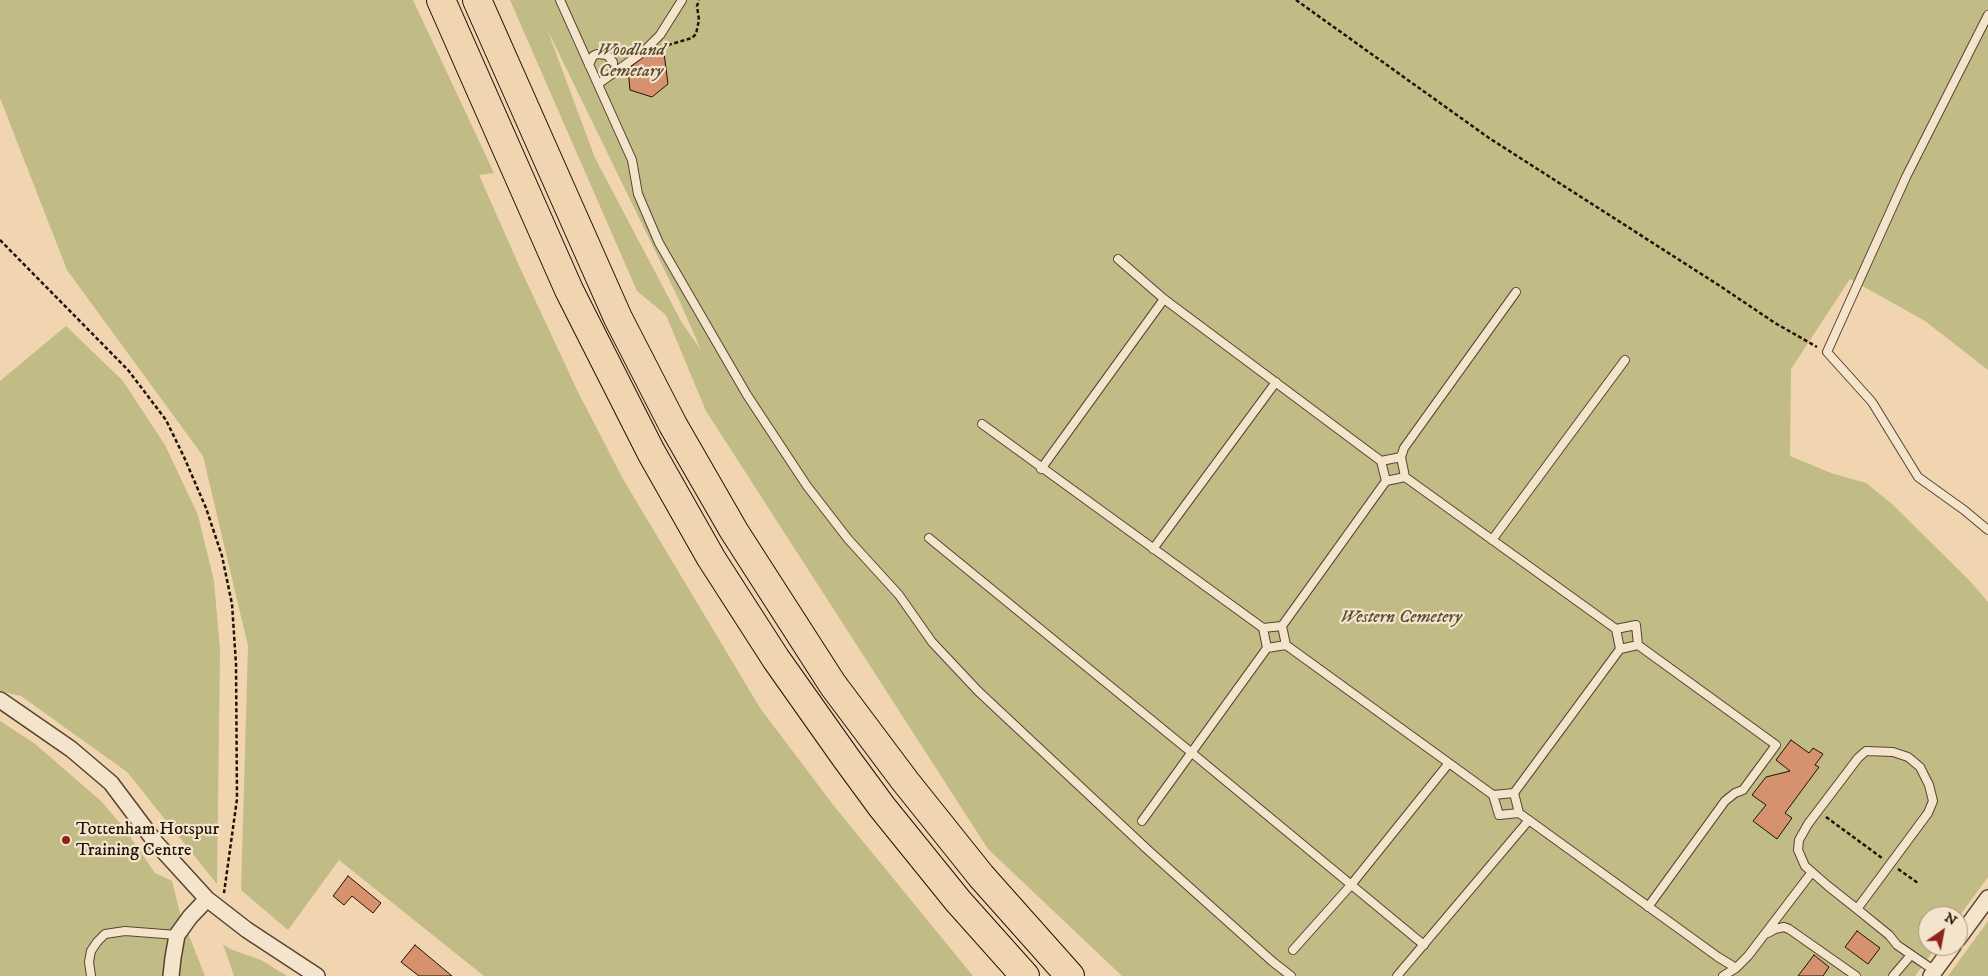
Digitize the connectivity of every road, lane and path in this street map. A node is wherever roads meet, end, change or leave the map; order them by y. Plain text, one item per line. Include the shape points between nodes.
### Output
1 (441, 0) edge
2 (476, 0) edge
3 (560, 0) edge
4 (682, 0) edge
5 (699, 0) edge
6 (1296, 0) edge
7 (1988, 15) edge
8 (652, 43) junction
9 (589, 65) junction
10 (611, 75) junction
11 (598, 84) junction
12 (0, 240) edge
13 (1118, 259) dead end
14 (1516, 292) dead end
15 (1164, 299) junction
16 (1827, 352) junction
17 (1625, 360) dead end
18 (1276, 382) junction
19 (982, 424) dead end
20 (1401, 457) junction
21 (1382, 461) junction
22 (1042, 469) junction
23 (1405, 477) junction
24 (1386, 481) junction
25 (1988, 530) edge
26 (929, 538) dead end
27 (1492, 540) junction
28 (1153, 549) junction
29 (1282, 626) junction
30 (1262, 628) junction
31 (1616, 629) junction
32 (1286, 645) junction
33 (1638, 645) junction
34 (1267, 648) junction
35 (1620, 649) junction
36 (0, 700) edge
37 (1192, 752) junction
38 (1450, 763) junction
39 (1514, 793) junction
40 (1493, 795) junction
41 (1818, 811) junction
42 (1519, 813) junction
43 (1529, 820) junction
44 (1142, 821) dead end
45 (1890, 864) junction
46 (1812, 872) junction
47 (1918, 883) dead end
48 (1351, 885) junction
49 (1988, 898) edge
50 (207, 899) junction
51 (1648, 906) junction
52 (1857, 909) junction
53 (222, 912) junction
54 (1968, 925) edge
55 (1766, 934) junction
56 (178, 935) junction
57 (1424, 945) junction
58 (1293, 950) dead end
59 (1911, 955) junction
60 (1946, 956) edge
61 (1736, 968) junction
62 (1933, 974) edge
63 (91, 976) edge
64 (171, 976) edge
65 (317, 976) edge
66 (1025, 976) edge
67 (1070, 976) edge
68 (1291, 976) edge
69 (1397, 976) edge
70 (1723, 976) edge
71 (1856, 976) edge
72 (1893, 976) edge

1 - 66 highway via 572,298 651,452 711,558 776,659 851,765 958,901
2 - 67 highway via 618,318 677,433 734,531 833,685 905,782 981,876
3 - 9 lane
4 - 8 lane
5 - 8 path via 699,20 692,38 662,46
6 - 16 path via 1489,138 1775,323
7 - 16 lane via 1906,178
8 - 10 lane
9 - 10 lane via 597,54 607,56 613,62
9 - 11 lane
10 - 11 lane
11 - 68 lane via 632,160 638,194 659,243 747,395 848,539 899,595 932,642 978,691 1149,851
12 - 53 path via 128,370 166,420 206,508 222,556 232,604 236,664 237,799
13 - 15 lane
14 - 20 lane via 1404,448
15 - 18 lane
15 - 22 lane
16 - 25 lane via 1872,402 1918,477
17 - 27 lane
18 - 21 lane
18 - 28 lane
19 - 22 lane
20 - 21 lane
20 - 23 lane
21 - 24 lane
22 - 28 lane
23 - 24 lane
23 - 27 lane
24 - 29 lane
26 - 37 lane
27 - 31 lane
28 - 30 lane
29 - 30 lane
29 - 32 lane
30 - 34 lane
31 - 33 lane via 1636,625
31 - 35 lane
32 - 34 lane
32 - 38 lane
33 - 35 lane
33 - 51 lane via 1776,745 1743,790 1725,801
34 - 37 lane
35 - 39 lane
36 - 50 street via 71,749 111,784 156,844
37 - 44 lane
37 - 48 lane
38 - 40 lane
38 - 48 lane
39 - 40 lane
39 - 42 lane
40 - 42 lane via 1499,815
41 - 45 path
41 - 45 lane via 1866,751 1908,756 1920,767 1932,800 1928,813
41 - 46 lane via 1799,840 1798,850 1805,866
42 - 43 lane
43 - 51 lane
43 - 57 lane
45 - 47 path
45 - 52 lane
46 - 52 lane
46 - 55 lane
48 - 57 lane
48 - 58 lane
49 - 54 street
50 - 53 street
50 - 56 street via 190,916
51 - 61 lane
52 - 59 lane
53 - 65 street
55 - 61 lane
55 - 71 lane via 1775,929 1789,929
56 - 63 lane via 125,931 105,934 91,951 88,962
56 - 64 street
57 - 69 lane
59 - 62 lane
59 - 72 lane
60 - 62 street
61 - 70 lane

